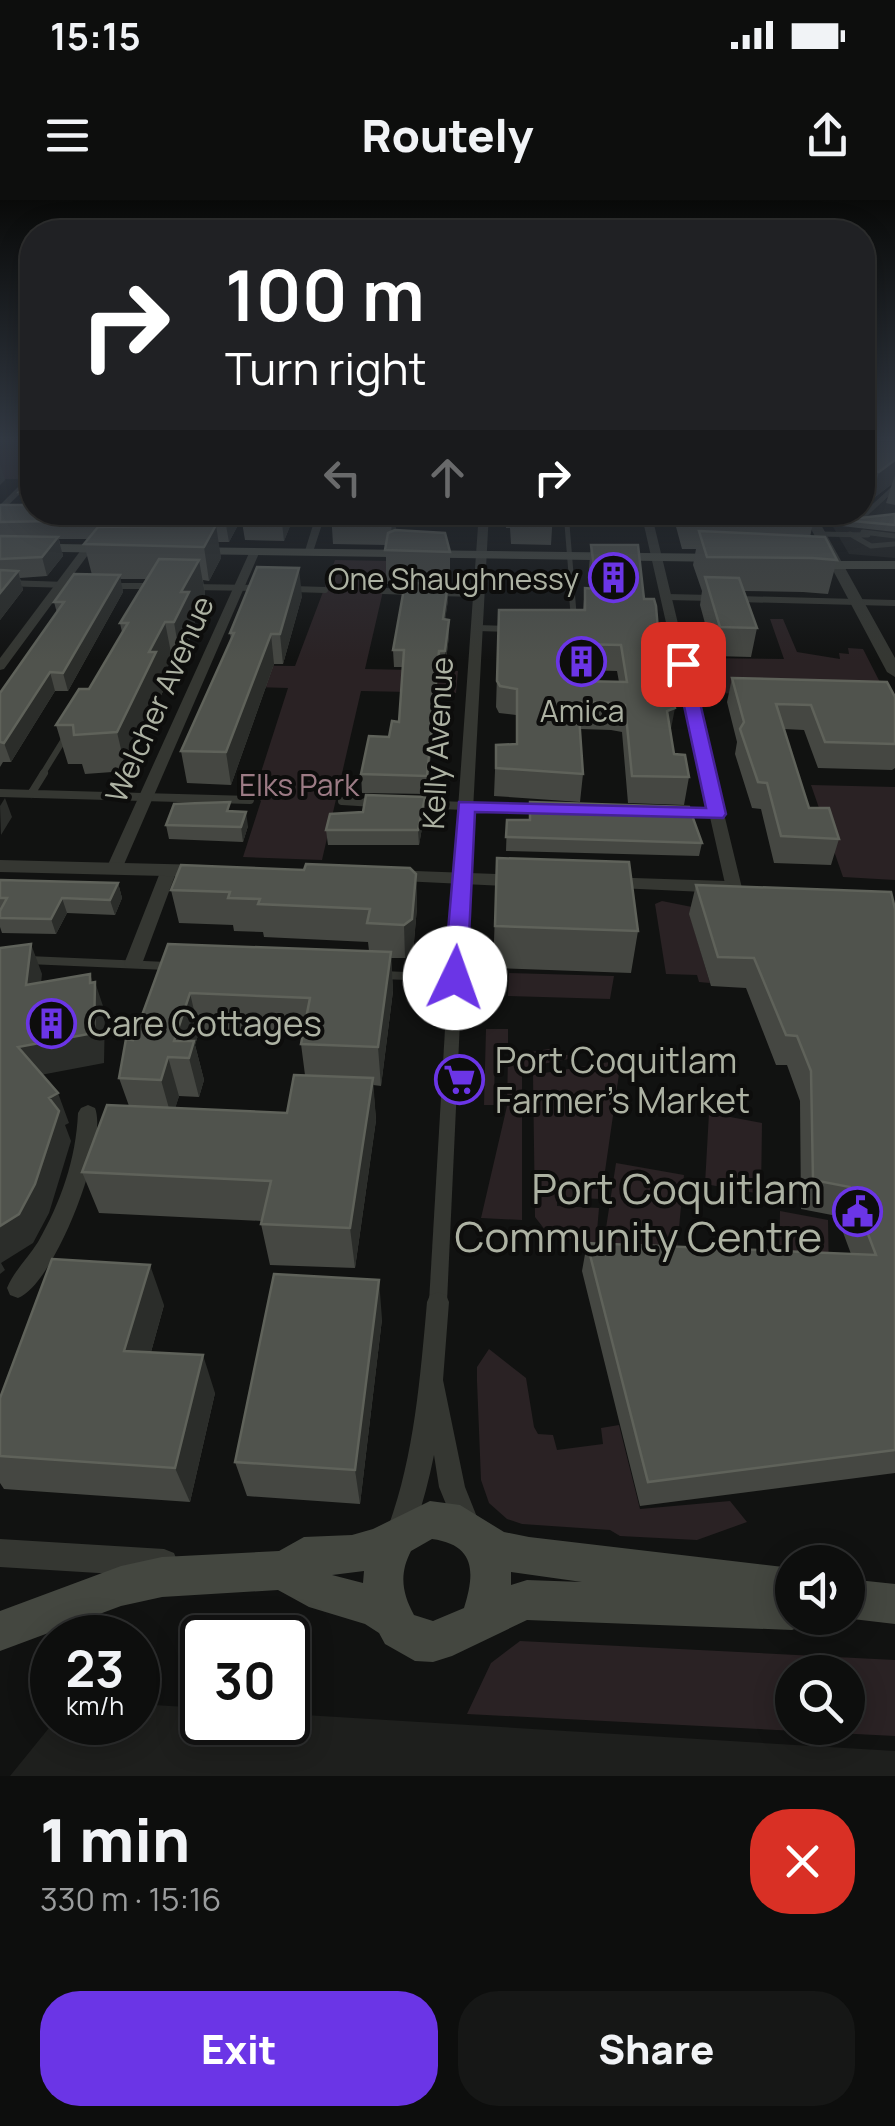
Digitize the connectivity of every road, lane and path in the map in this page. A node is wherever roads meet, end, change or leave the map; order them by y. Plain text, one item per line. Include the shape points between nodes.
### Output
1 (152, 525) edge
2 (318, 525) edge
3 (483, 525) edge
4 (567, 525) edge
5 (649, 525) edge
6 (815, 525) edge
7 (820, 534) junction
8 (854, 534) junction
9 (867, 536) dead end
10 (893, 542) edge
11 (0, 546) edge
12 (88, 548) junction
13 (136, 549) junction
14 (155, 550) edge
15 (174, 550) edge
16 (255, 552) junction
17 (308, 552) junction
18 (481, 556) junction
19 (571, 558) junction
20 (793, 558) edge
21 (658, 559) junction
22 (742, 561) edge
23 (837, 563) junction
24 (777, 564) edge
25 (895, 565) edge
26 (0, 583) edge
27 (69, 585) junction
28 (108, 586) edge
29 (192, 587) edge
30 (239, 588) junction
31 (270, 589) edge
32 (288, 589) edge
33 (326, 590) dead end
34 (383, 592) dead end
35 (416, 592) edge
36 (432, 592) edge
37 (479, 594) junction
38 (667, 597) junction
39 (716, 598) edge
40 (731, 599) edge
41 (858, 602) junction
42 (895, 603) edge
43 (146, 604) edge
44 (476, 628) junction
45 (523, 629) edge
46 (574, 630) edge
47 (0, 666) edge
48 (894, 670) edge
49 (68, 733) edge
50 (0, 793) edge
51 (31, 794) junction
52 (146, 796) junction
53 (250, 800) dead end
54 (342, 801) dead end
55 (377, 803) edge
56 (395, 803) edge
57 (466, 806) junction
58 (544, 809) edge
59 (681, 813) edge
60 (716, 814) junction
61 (0, 866) edge
62 (114, 869) junction
63 (169, 870) junction
64 (228, 872) edge
65 (364, 876) edge
66 (462, 879) junction
67 (543, 881) edge
68 (580, 882) edge
69 (744, 888) joint
70 (19, 960) edge
71 (133, 964) junction
72 (189, 967) edge
73 (366, 974) edge
74 (455, 978) junction
75 (88, 1113) dead end
76 (18, 1288) dead end
77 (438, 1302) joint
78 (432, 1378) junction
79 (476, 1536) junction
80 (397, 1538) junction
81 (0, 1554) edge
82 (285, 1570) junction
83 (775, 1586) edge
84 (775, 1609) edge
85 (393, 1618) junction
86 (481, 1618) junction
87 (0, 1631) edge

1 - 13 street
2 - 17 street
3 - 18 street, Kelly Avenue
4 - 19 lane
5 - 21 street
6 - 7 street
7 - 8 lane
7 - 23 street
8 - 9 lane
8 - 10 lane via 871,531
8 - 10 lane via 887,548
11 - 12 main road
12 - 13 main road
12 - 27 street
13 - 14 main road
15 - 16 main road
16 - 17 main road
16 - 30 street, Welcher Avenue
17 - 18 main road
18 - 19 main road
18 - 37 street, Kelly Avenue
19 - 21 main road
19 - 46 lane
20 - 23 main road
21 - 22 main road
21 - 38 street
23 - 24 main road
23 - 25 main road
23 - 41 street
26 - 27 lane
27 - 47 street
28 - 43 lane via 156,586
29 - 30 lane
30 - 31 lane
30 - 52 street, Welcher Avenue
32 - 33 lane
34 - 35 lane
36 - 37 lane
37 - 44 street, Kelly Avenue
38 - 39 lane
38 - 60 street
40 - 41 lane
41 - 42 lane
41 - 48 street
44 - 45 lane
44 - 57 street, Kelly Avenue
49 - 51 lane
50 - 51 lane
51 - 52 lane
52 - 53 lane
52 - 62 street, Welcher Avenue
54 - 55 lane
56 - 57 lane
57 - 58 lane
57 - 66 street, Kelly Avenue
59 - 60 lane
60 - 69 street
61 - 62 street
62 - 63 street
63 - 64 street
63 - 71 street
65 - 66 street
66 - 67 street
66 - 74 street, Kelly Avenue
68 - 69 street
70 - 71 lane
71 - 72 lane
73 - 74 lane
74 - 77 street
75 - 76 street via 85,1147 62,1214
77 - 78 street
78 - 79 street via 452,1487
78 - 80 street via 413,1495
79 - 80 main road via 430,1520
79 - 83 main road via 498,1550 557,1560
79 - 86 main road via 493,1579
80 - 82 main road via 352,1554 304,1557
80 - 85 main road via 382,1575
81 - 82 street
82 - 85 main road via 301,1587 361,1599
82 - 87 main road via 134,1583
84 - 86 main road via 535,1599
85 - 86 main road via 429,1642 466,1632

